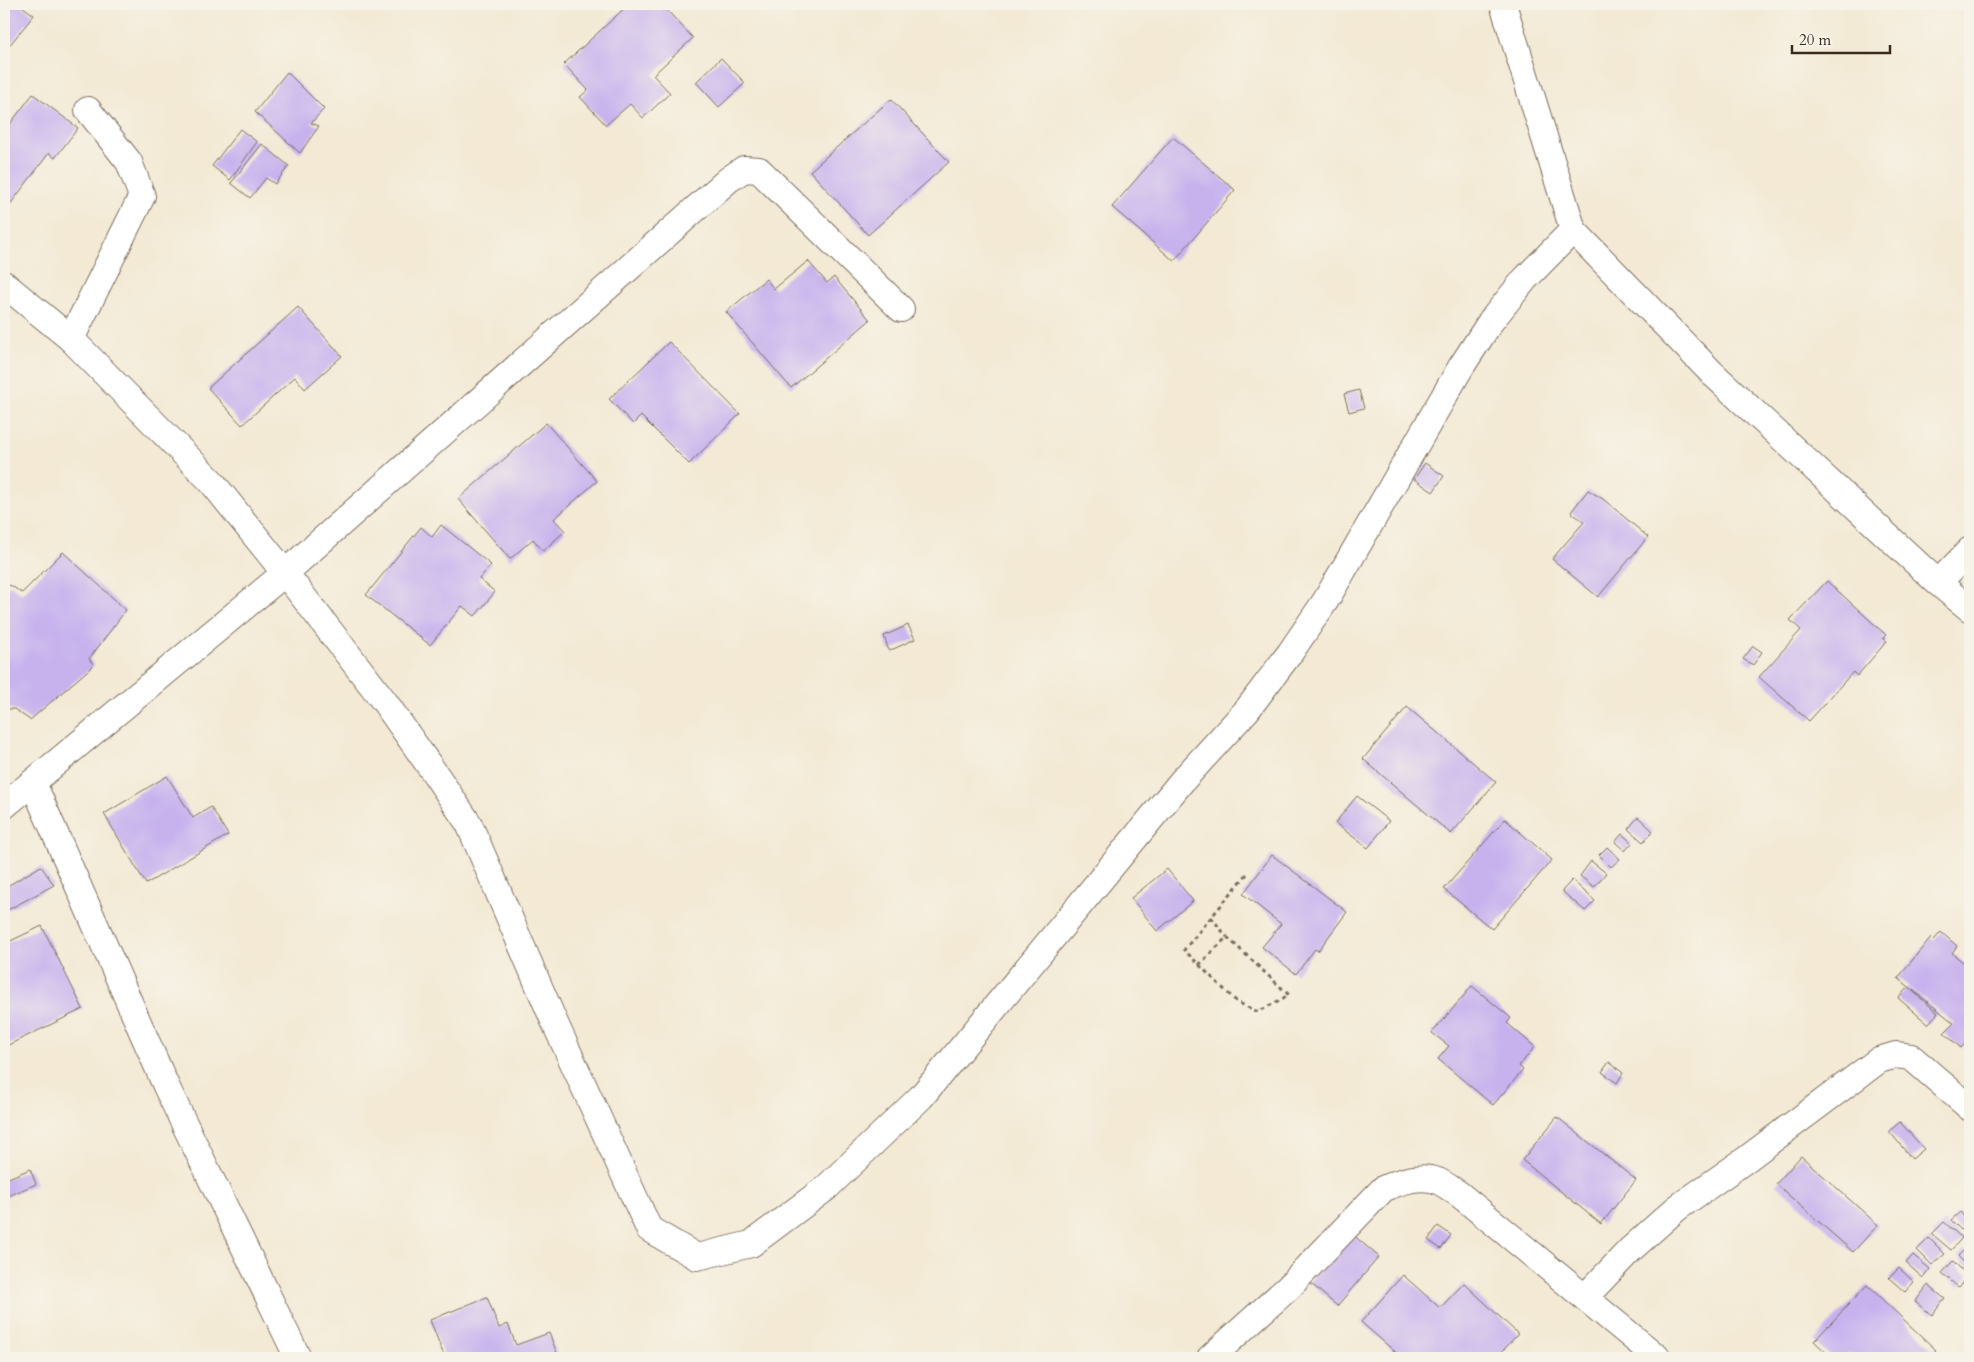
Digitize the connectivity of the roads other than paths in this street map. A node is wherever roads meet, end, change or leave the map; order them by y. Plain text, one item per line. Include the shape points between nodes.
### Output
1 (1503, 4) edge
2 (88, 110) dead end
3 (1572, 230) junction
4 (4, 284) edge
5 (901, 309) dead end
6 (71, 339) junction
7 (1970, 550) edge
8 (285, 573) junction
9 (1938, 583) junction
10 (1970, 610) edge
11 (33, 783) junction
12 (4, 806) edge
13 (1970, 1108) edge
14 (1585, 1297) junction
15 (298, 1358) edge
16 (1210, 1358) edge
17 (1658, 1358) edge

1 - 3 street
2 - 6 street via 129,162 142,196
3 - 8 street via 1525,279 1492,321 1461,367 1326,600 1247,710 1182,781 922,1097 826,1188 751,1244 697,1257 648,1229 469,824 384,702
3 - 9 street via 1712,373
4 - 6 street
5 - 8 street via 759,170 744,169
6 - 8 street via 211,481
7 - 9 street
8 - 11 street
9 - 10 street
11 - 12 street
11 - 15 street via 166,1086
13 - 14 street via 1912,1057 1896,1055 1880,1060 1677,1208
14 - 16 street via 1459,1194 1438,1181 1410,1179 1384,1189 1289,1287
14 - 17 street

